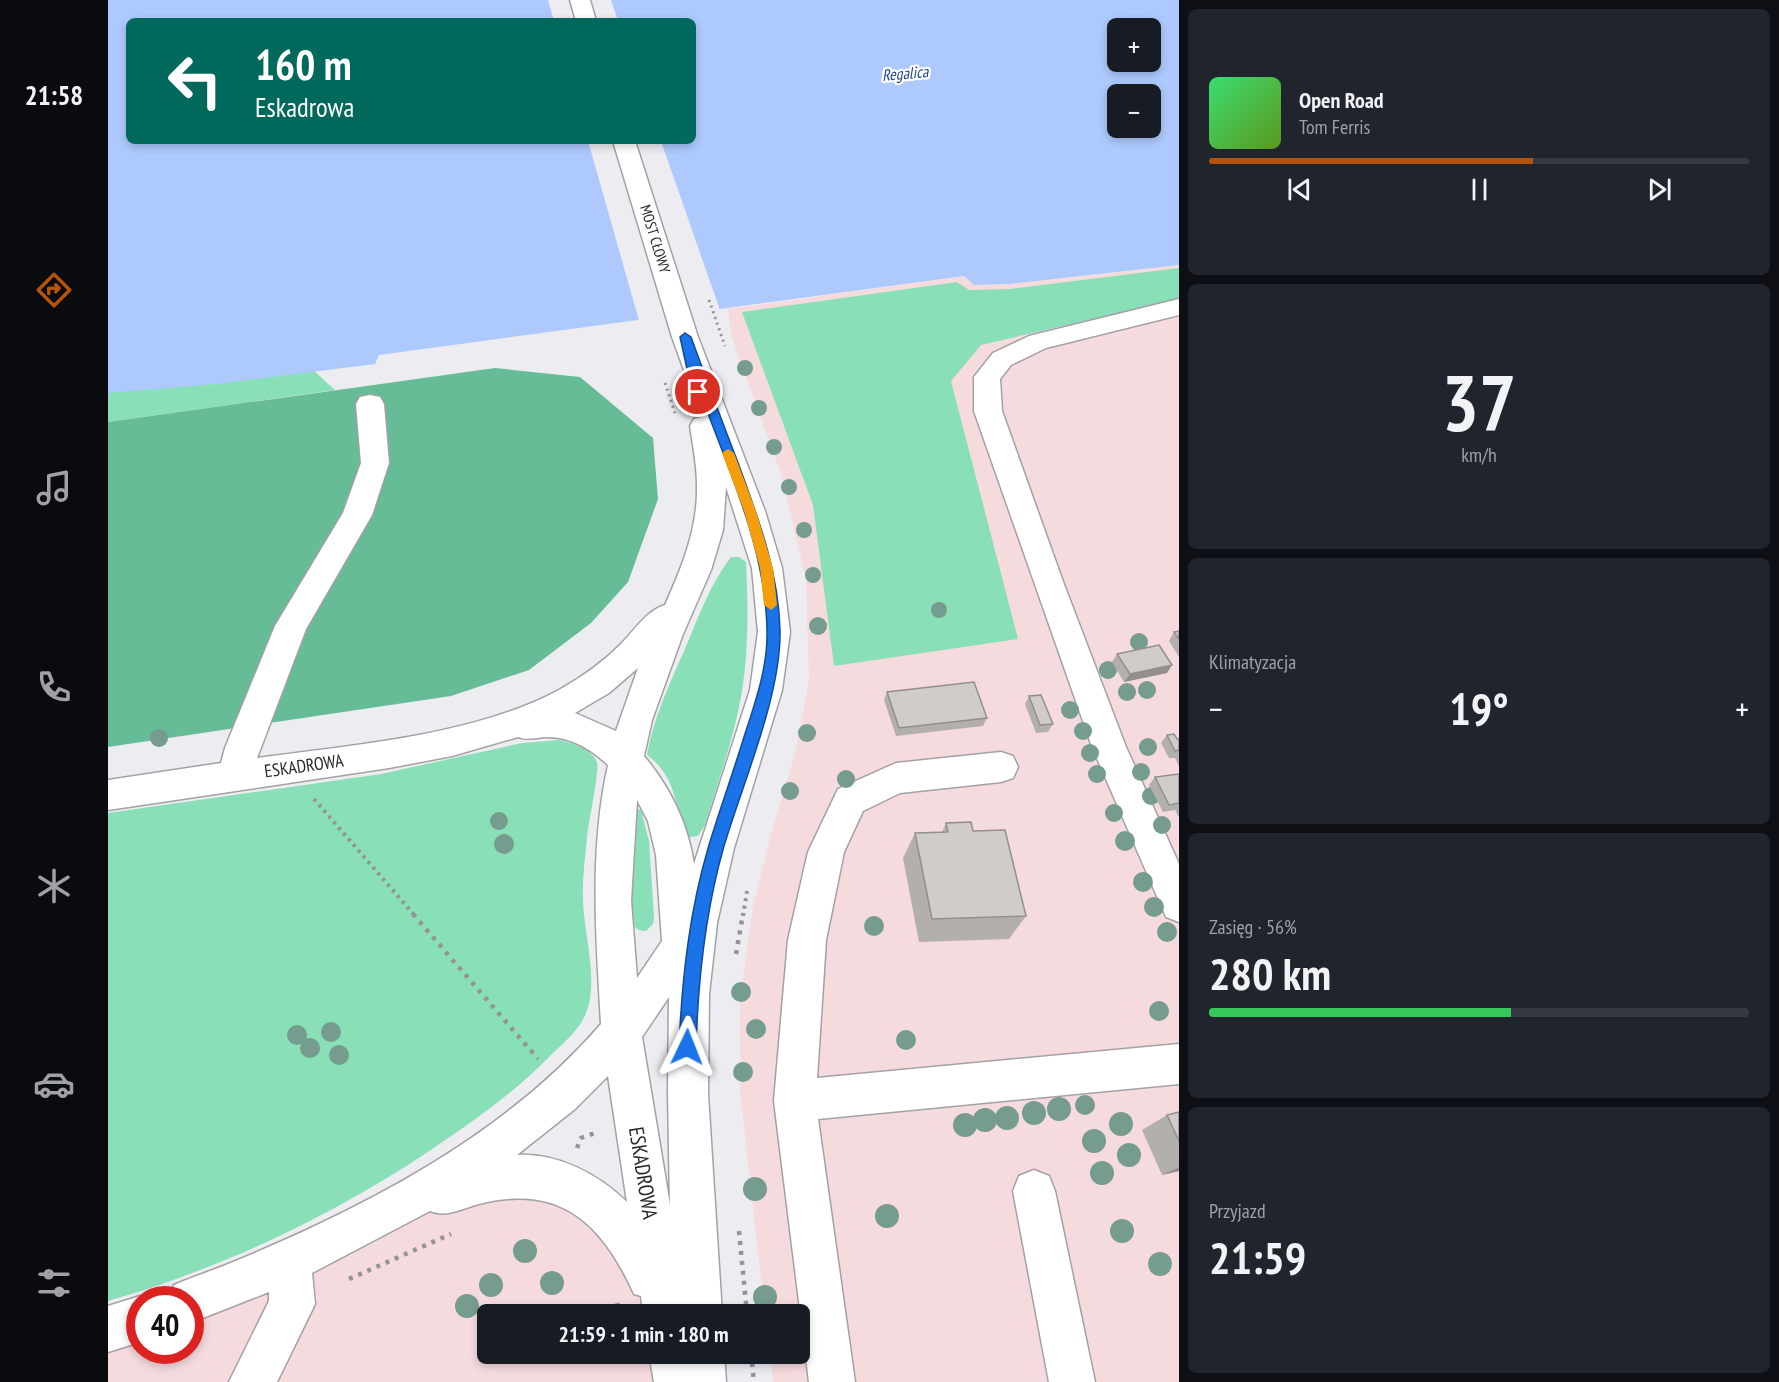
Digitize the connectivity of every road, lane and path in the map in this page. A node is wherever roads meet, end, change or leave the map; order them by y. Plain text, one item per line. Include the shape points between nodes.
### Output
1 (580, 0) edge
2 (585, 18) edge
3 (625, 144) edge
4 (1179, 307) edge
5 (685, 337) junction
6 (370, 404) dead end
7 (696, 570) junction
8 (498, 728) junction
9 (626, 760) junction
10 (1001, 767) dead end
11 (287, 769) junction
12 (236, 776) junction
13 (108, 795) edge
14 (710, 873) junction
15 (1179, 905) edge
16 (680, 945) junction
17 (688, 1030) junction
18 (621, 1032) junction
19 (535, 1052) dead end
20 (1179, 1064) edge
21 (795, 1101) junction
22 (604, 1130) dead end
23 (575, 1154) dead end
24 (1034, 1191) dead end
25 (391, 1211) junction
26 (455, 1232) dead end
27 (289, 1261) junction
28 (204, 1295) edge
29 (617, 1300) dead end
30 (291, 1304) junction
31 (618, 1304) edge
32 (661, 1304) edge
33 (663, 1304) edge
34 (698, 1304) edge
35 (126, 1323) edge
36 (108, 1329) edge
37 (674, 1364) edge
38 (702, 1364) edge
39 (751, 1364) edge
40 (252, 1382) edge
41 (677, 1382) edge
42 (703, 1382) edge
43 (753, 1382) edge
44 (832, 1382) edge
45 (1071, 1382) edge

1 - 2 street
3 - 5 street, MOST CŁOWY
4 - 15 street via 1038,342 1002,359 987,377 988,411 1047,579 1109,747
5 - 7 street, ESKADROWA via 702,411 712,486 708,530
5 - 14 street, ESKADROWA via 750,511 767,568 774,632 766,690
6 - 12 street via 375,463 357,515 291,627 242,748
7 - 8 street, ESKADROWA via 642,645 604,679 568,701
7 - 9 street, ESKADROWA via 635,720
8 - 9 street, ESKADROWA via 551,723 577,728 603,741
8 - 11 street, ESKADROWA via 392,753
9 - 16 street, ESKADROWA via 644,779 661,807 672,843
9 - 18 street, ESKADROWA via 620,789 612,901
10 - 21 street via 896,778 850,800 826,852 807,940
11 - 12 street, ESKADROWA
11 - 19 path
12 - 13 street, ESKADROWA
14 - 16 street, ESKADROWA
14 - 17 street, ESKADROWA via 698,923
16 - 17 street, ESKADROWA
16 - 18 street, ESKADROWA
17 - 34 street, ESKADROWA
18 - 25 street, ESKADROWA via 557,1099 494,1147
18 - 33 street, ESKADROWA
20 - 21 street
21 - 44 street
22 - 23 path via 581,1138
24 - 45 street
25 - 27 street, ESKADROWA
25 - 32 street, ESKADROWA via 475,1183 521,1176 543,1178 594,1202 632,1240
26 - 30 path
27 - 28 street, ESKADROWA
27 - 30 street
29 - 31 path
30 - 40 street
35 - 36 street
37 - 41 street
38 - 42 street
39 - 43 path

